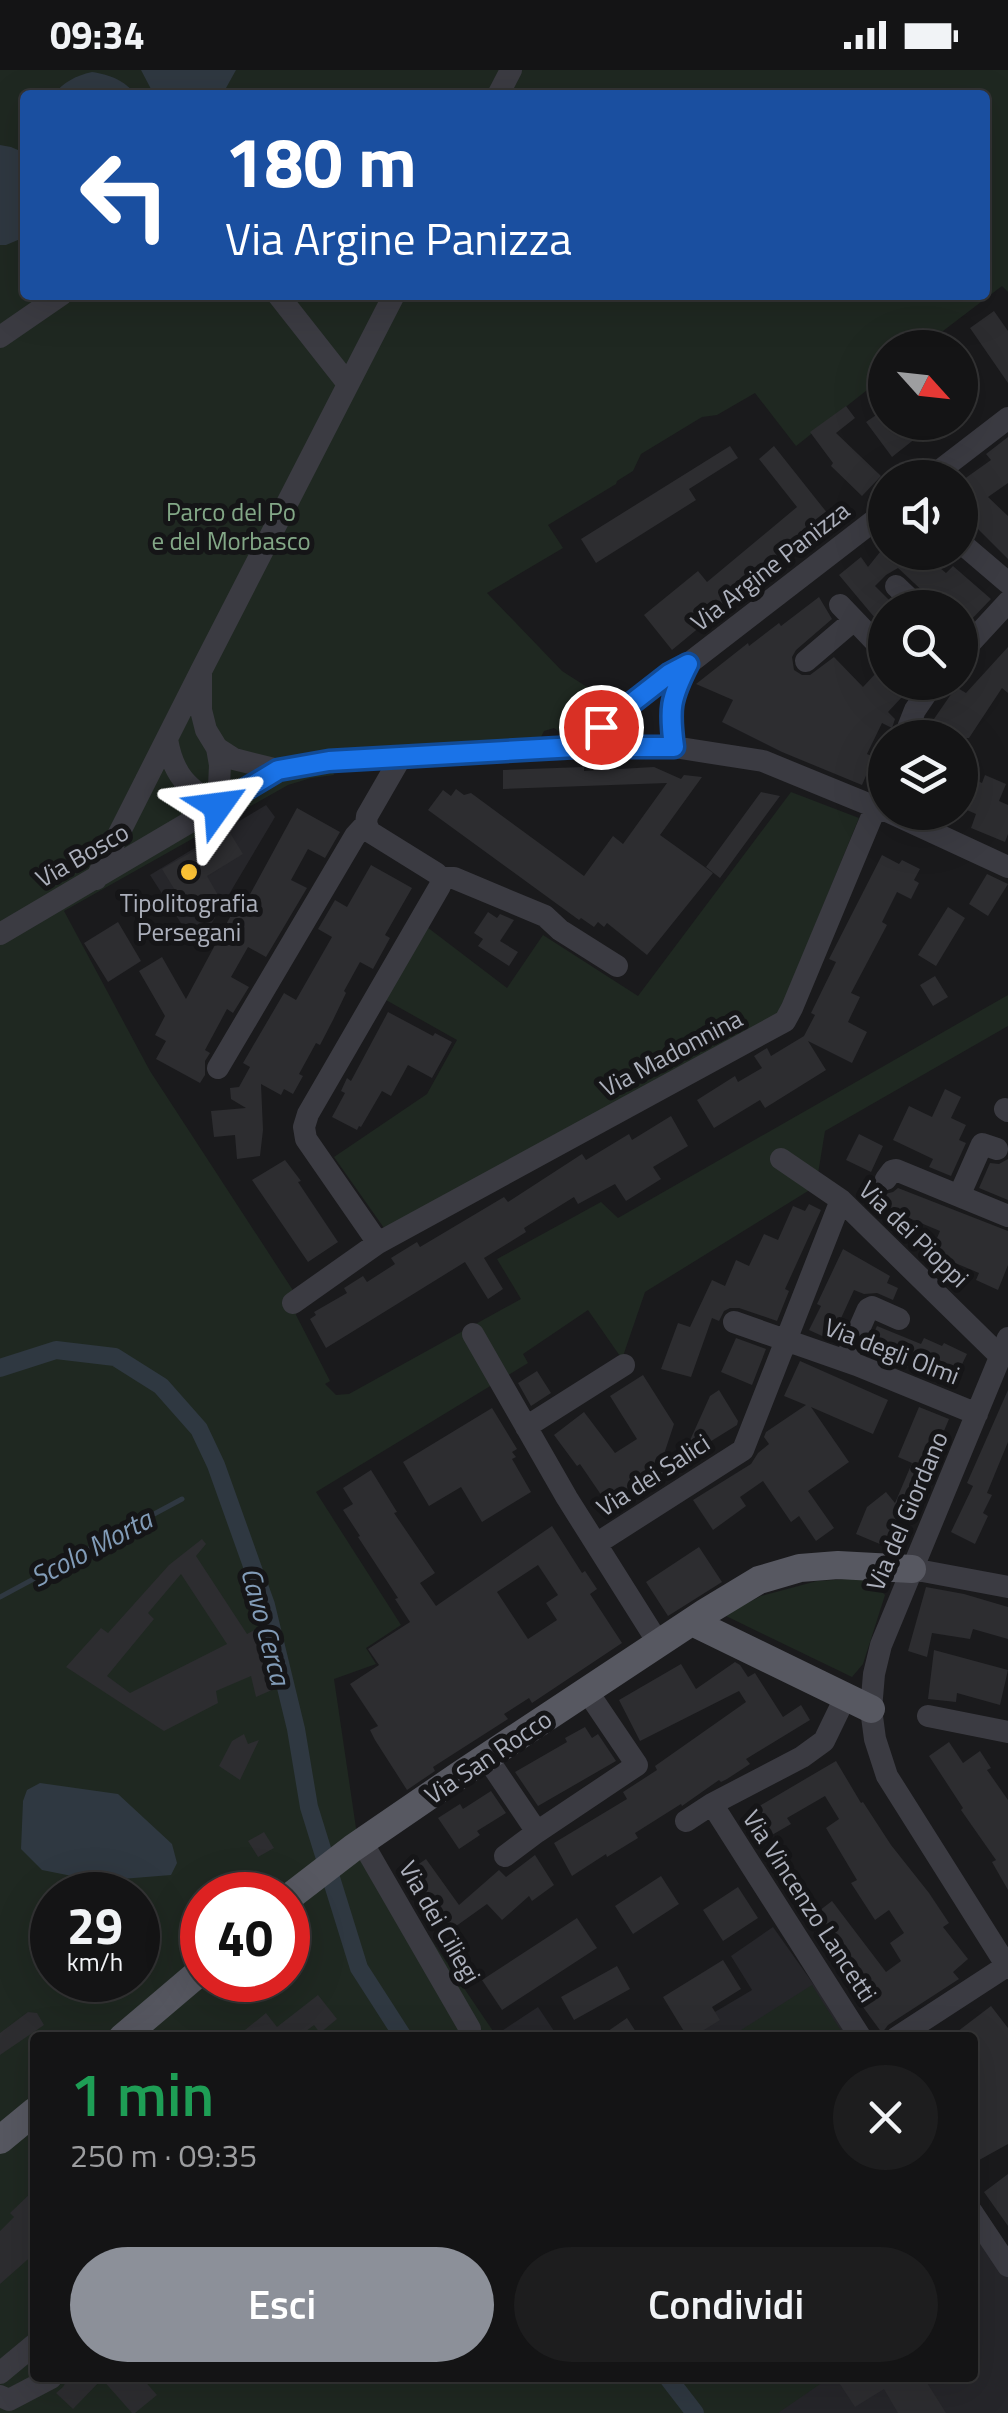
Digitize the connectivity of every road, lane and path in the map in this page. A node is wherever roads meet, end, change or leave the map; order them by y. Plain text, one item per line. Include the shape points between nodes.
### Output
1 (54, 300) edge
2 (282, 300) edge
3 (391, 300) edge
4 (0, 337) edge
5 (348, 384) junction
6 (1008, 418) edge
7 (953, 460) edge
8 (868, 525) edge
9 (978, 557) edge
10 (1008, 583) edge
11 (896, 586) dead end
12 (900, 590) edge
13 (1008, 602) edge
14 (978, 633) edge
15 (868, 635) edge
16 (806, 661) dead end
17 (688, 664) junction
18 (200, 671) junction
19 (626, 708) junction
20 (166, 739) junction
21 (576, 747) junction
22 (635, 747) junction
23 (674, 747) junction
24 (217, 748) junction
25 (401, 757) junction
26 (278, 770) junction
27 (868, 798) edge
28 (218, 806) junction
29 (366, 824) junction
30 (872, 830) edge
31 (935, 830) edge
32 (1008, 867) edge
33 (440, 878) junction
34 (96, 879) junction
35 (0, 934) edge
36 (618, 966) dead end
37 (218, 1068) dead end
38 (996, 1149) dead end
39 (782, 1159) dead end
40 (886, 1179) dead end
41 (959, 1196) junction
42 (841, 1200) junction
43 (1008, 1216) edge
44 (378, 1243) junction
45 (293, 1302) dead end
46 (899, 1319) dead end
47 (734, 1322) dead end
48 (473, 1334) dead end
49 (786, 1340) junction
50 (1004, 1347) edge
51 (845, 1360) junction
52 (624, 1365) dead end
53 (977, 1414) junction
54 (526, 1426) junction
55 (596, 1544) junction
56 (912, 1569) junction
57 (1008, 1587) edge
58 (692, 1622) junction
59 (660, 1644) junction
60 (588, 1691) junction
61 (843, 1694) junction
62 (872, 1709) junction
63 (928, 1716) dead end
64 (1008, 1732) edge
65 (487, 1758) junction
66 (712, 1804) junction
67 (686, 1821) dead end
68 (538, 1832) junction
69 (358, 1845) junction
70 (505, 1856) dead end
71 (310, 1880) edge
72 (1008, 1966) edge
73 (180, 1989) edge
74 (470, 2029) dead end
75 (129, 2032) edge
76 (857, 2032) edge
77 (905, 2032) edge
78 (30, 2115) edge
79 (0, 2140) edge
80 (978, 2221) edge
81 (1008, 2266) edge
82 (30, 2348) edge
83 (0, 2373) edge
84 (43, 2382) edge
85 (0, 2396) edge

1 - 4 street
2 - 5 street
3 - 5 street
5 - 18 street
6 - 7 street
8 - 17 street, Via Argine Panizza
9 - 10 street
11 - 12 street
13 - 14 street
15 - 16 street via 847,613
17 - 19 street, Via Argine Panizza
17 - 23 street, Via Argine Panizza via 671,703
18 - 20 street
18 - 24 street via 201,710
19 - 21 street, Via Argine Panizza
19 - 22 street
20 - 28 street via 184,782
20 - 34 street
21 - 22 street, Via Bosco
21 - 25 street, Via Bosco
22 - 23 street, Via Bosco
23 - 27 street, Via Bosco via 763,762
24 - 26 street
24 - 28 street
25 - 26 street, Via Bosco
25 - 29 street
26 - 28 street, Via Bosco
28 - 34 street, Via Bosco
29 - 33 street
29 - 37 street
30 - 44 street, Via Madonnina via 784,1021
31 - 32 street, Via Bosco
33 - 36 street via 545,916
33 - 44 street via 304,1128
34 - 35 street, Via Bosco
38 - 41 street via 982,1144
39 - 42 street, Via dei Pioppi
40 - 41 street via 896,1170
41 - 43 street
42 - 49 street, Via dei Salici
42 - 50 street, Via dei Pioppi
44 - 45 street, Via Madonnina
46 - 51 street via 868,1309
47 - 49 street
48 - 54 street
49 - 51 street, Via degli Olmi
49 - 55 street, Via dei Salici via 742,1450
50 - 53 street, Via del Giordano
51 - 53 street, Via degli Olmi
52 - 54 street
53 - 56 street, Via del Giordano
54 - 55 street
55 - 59 street
56 - 57 street
56 - 58 main road, Via San Rocco via 800,1568 759,1580
56 - 62 street, Via del Giordano via 881,1645
58 - 59 main road, Via San Rocco
58 - 61 main road
59 - 60 main road, Via San Rocco
60 - 65 main road, Via San Rocco
60 - 68 street via 637,1765
61 - 62 main road
61 - 66 street, Via Vincenzo Lancetti via 824,1741
62 - 72 street, Via del Giordano via 887,1776
63 - 64 street
65 - 68 street
65 - 69 main road, Via San Rocco
66 - 67 street, Via Vincenzo Lancetti
66 - 76 street, Via Vincenzo Lancetti
68 - 70 street
69 - 71 main road, Via San Rocco
69 - 74 street, Via dei Ciliegi
72 - 77 street
73 - 75 main road
78 - 79 main road
80 - 81 street
82 - 83 street
84 - 85 street via 9,2400

